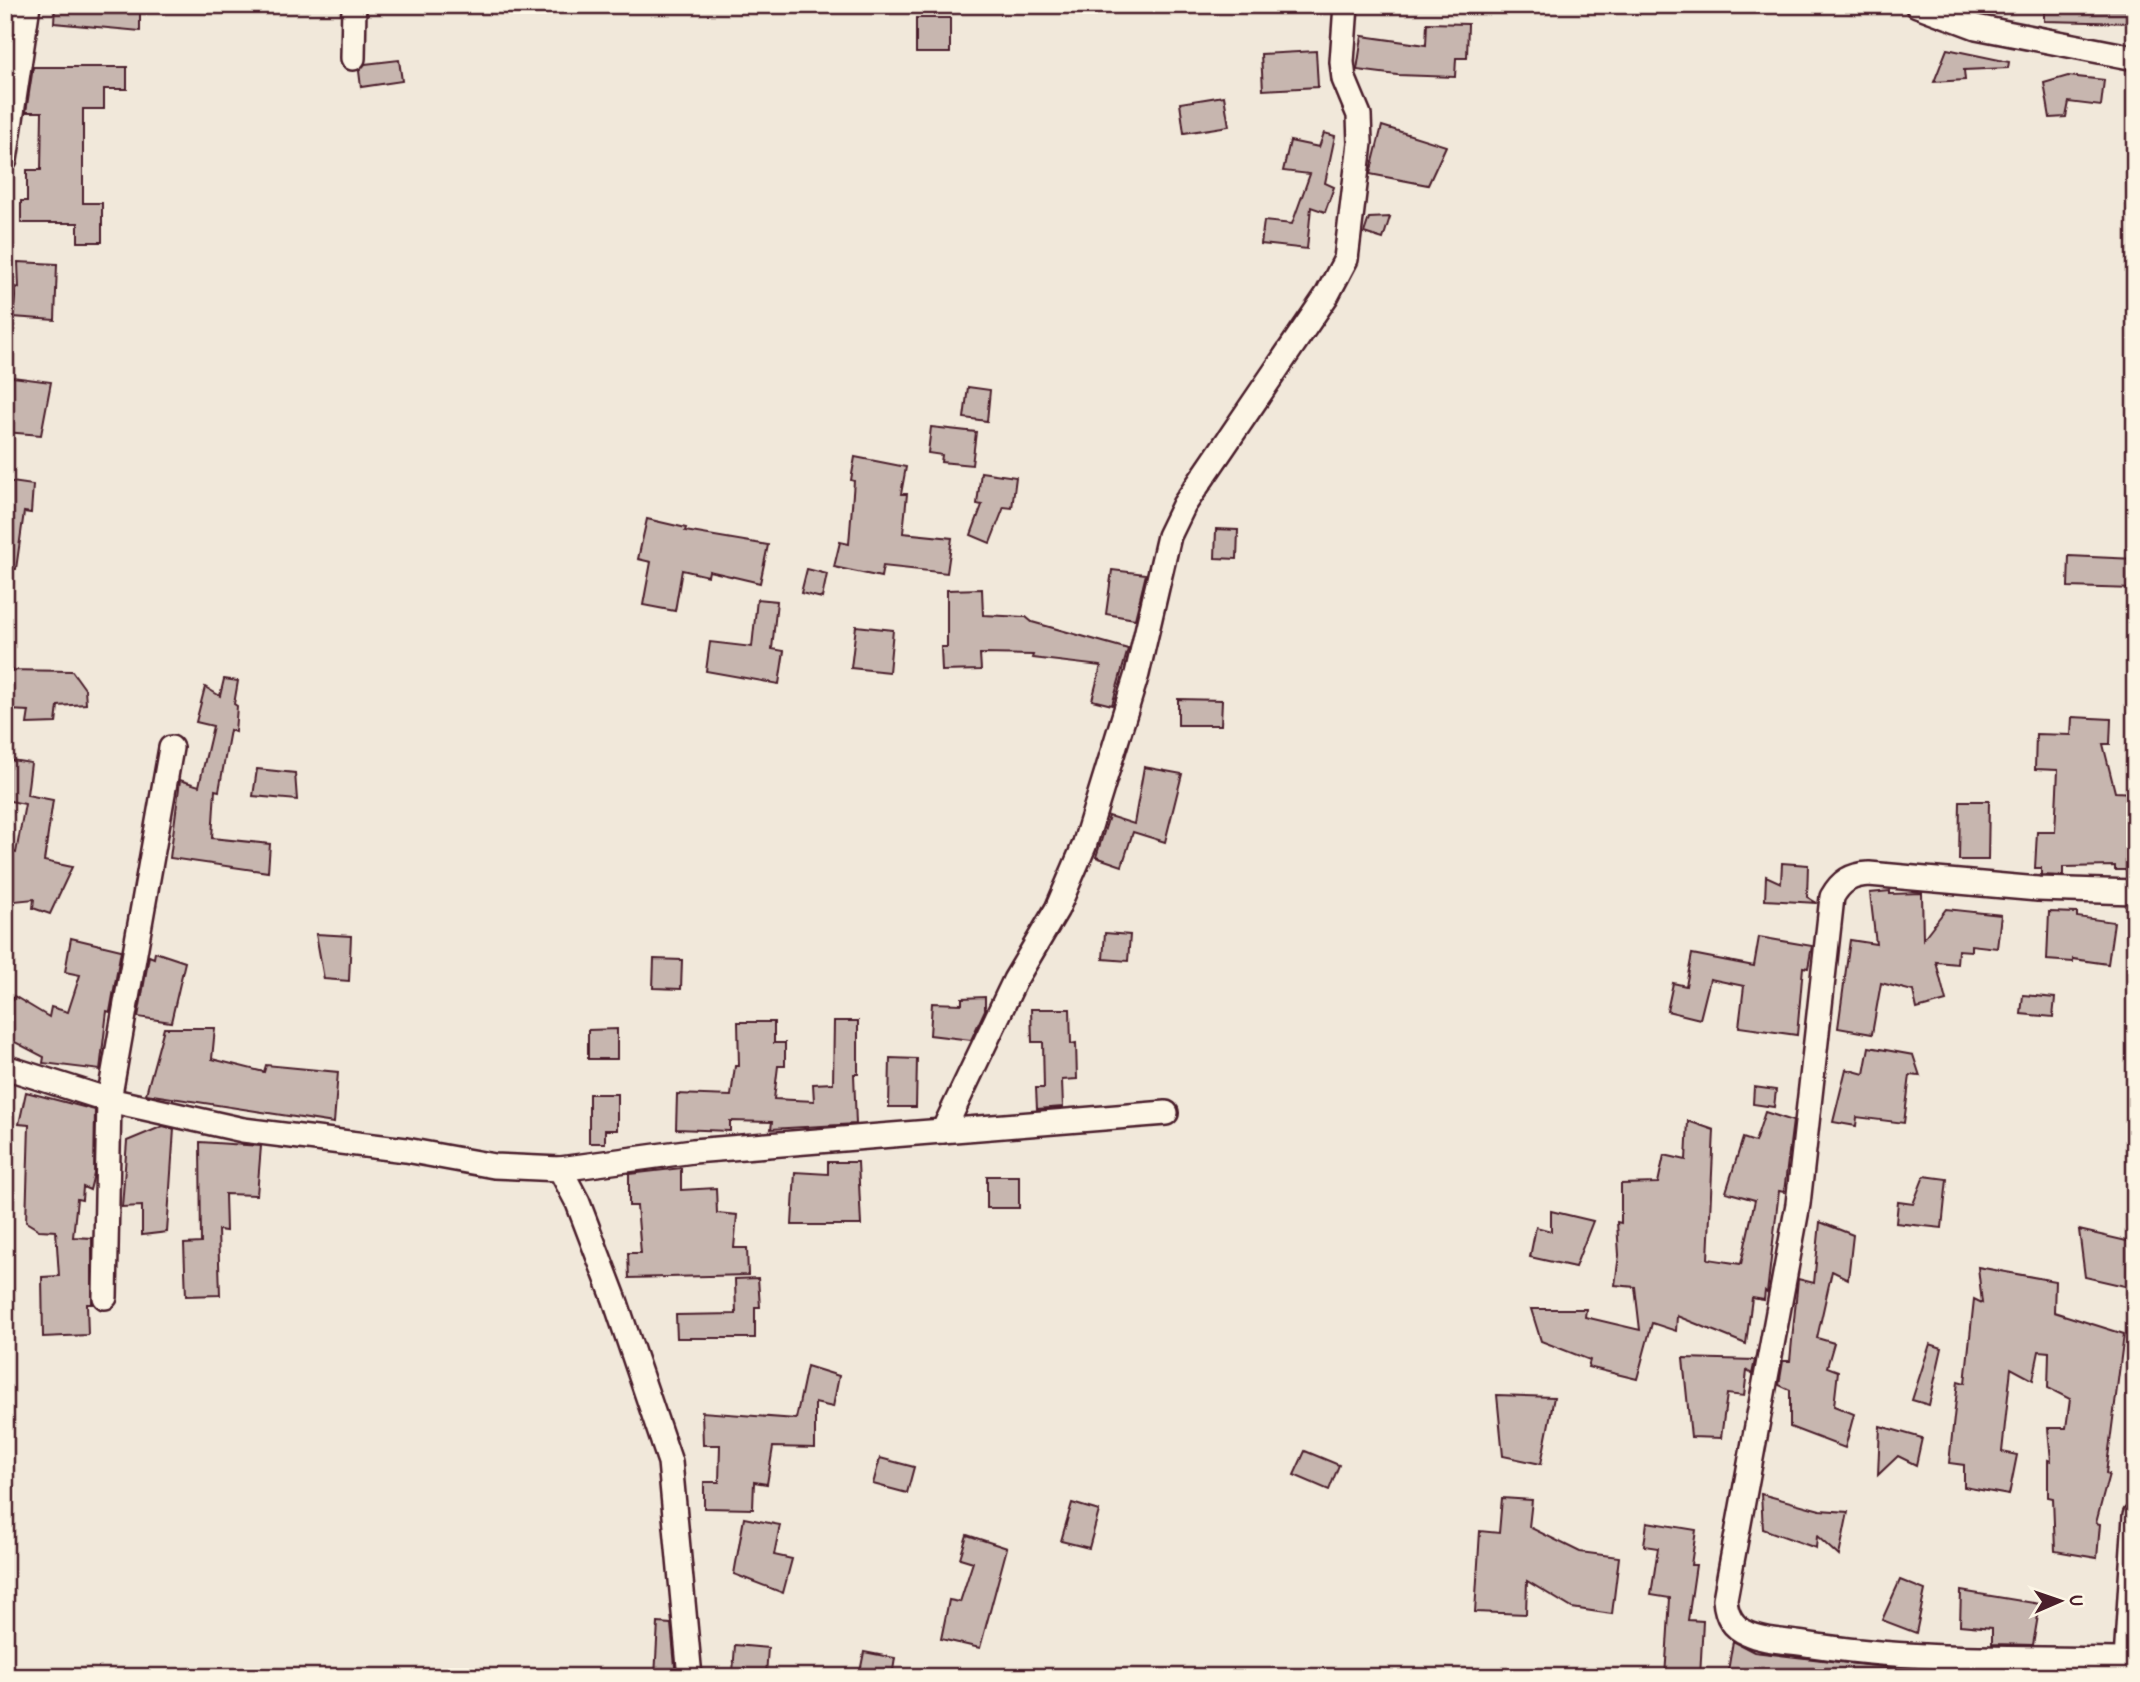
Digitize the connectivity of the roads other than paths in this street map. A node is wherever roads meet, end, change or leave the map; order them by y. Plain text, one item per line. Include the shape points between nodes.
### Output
1 (28, 5) edge
2 (354, 5) edge
3 (1346, 5) edge
4 (1917, 5) edge
5 (353, 58) dead end
6 (2135, 58) edge
7 (5, 160) edge
8 (172, 748) dead end
9 (2135, 892) edge
10 (5, 1067) edge
11 (109, 1100) junction
12 (1166, 1114) dead end
13 (943, 1131) junction
14 (560, 1169) junction
15 (105, 1297) dead end
16 (2135, 1517) edge
17 (2134, 1553) edge
18 (2126, 1668) edge
19 (690, 1677) edge

1 - 7 street
2 - 5 street
3 - 13 street via 1342,62 1359,115 1360,142 1346,259 1327,295 1184,505 1169,536 1137,674 1084,846 1057,909 1015,980
4 - 6 street via 1976,27
8 - 11 street
9 - 18 street via 2038,889 1869,874 1848,878 1832,897 1798,1204 1725,1599 1732,1622 1748,1634 1832,1648
10 - 11 street
11 - 14 street via 243,1129 494,1166
11 - 15 street
12 - 13 street
13 - 14 street via 693,1151
14 - 19 street via 615,1300 670,1462
16 - 17 street
17 - 18 street

